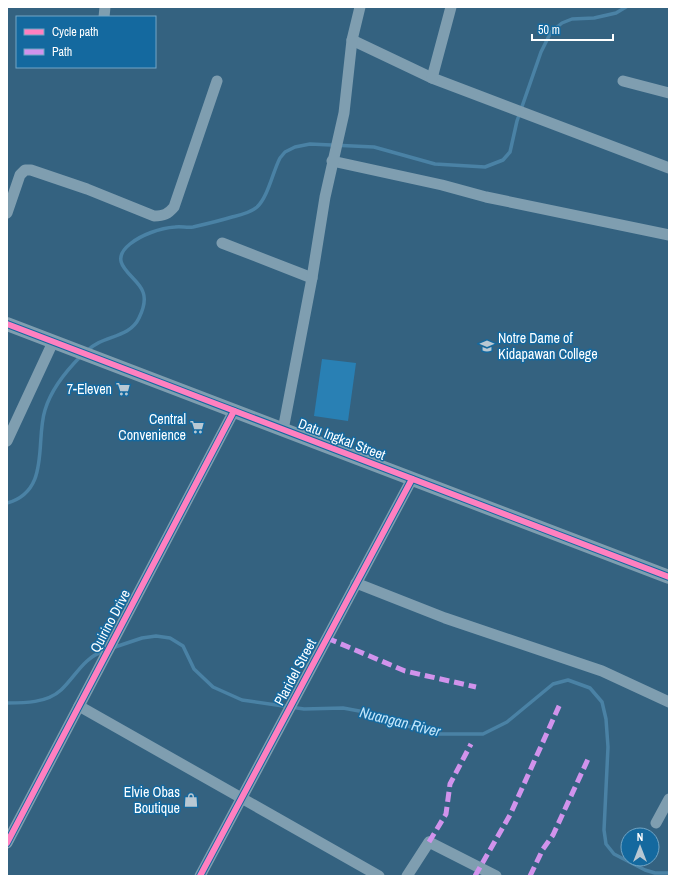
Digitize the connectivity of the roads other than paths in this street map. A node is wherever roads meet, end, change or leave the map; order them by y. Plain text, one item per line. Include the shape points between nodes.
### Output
1 (360, 7) edge
2 (451, 7) edge
3 (352, 40) junction
4 (432, 78) junction
5 (217, 81) dead end
6 (623, 81) dead end
7 (669, 93) edge
8 (333, 157) junction
9 (669, 168) edge
10 (7, 213) edge
11 (669, 235) edge
12 (222, 243) dead end
13 (312, 278) junction
14 (7, 324) edge
15 (53, 342) junction
16 (234, 411) junction
17 (283, 430) junction
18 (7, 441) edge
19 (412, 479) junction
20 (669, 577) edge
21 (356, 583) junction
22 (669, 702) edge
23 (79, 706) junction
24 (242, 799) junction
25 (669, 799) edge
26 (656, 823) dead end
27 (7, 843) edge
28 (200, 876) edge
29 (379, 876) edge
30 (408, 876) edge
31 (496, 876) edge

1 - 3 street
2 - 4 street
3 - 4 street
3 - 8 street via 347,94
4 - 9 street
5 - 10 street via 174,207 168,213 154,216 87,189 25,170 20,175
6 - 7 street
8 - 11 street via 486,197
8 - 13 street
12 - 13 street
13 - 17 street
14 - 15 street, Datu Ingkal Street
15 - 16 street, Datu Ingkal Street
15 - 18 street
16 - 17 street, Datu Ingkal Street
16 - 23 street, Quirino Drive
17 - 19 street, Datu Ingkal Street
19 - 20 street, Datu Ingkal Street
19 - 21 street, Plaridel Street
21 - 22 street via 445,618 602,671
21 - 24 street, Plaridel Street
23 - 24 street
23 - 27 street, Quirino Drive
24 - 28 street, Plaridel Street
24 - 29 street
25 - 26 street
30 - 31 street via 429,842

